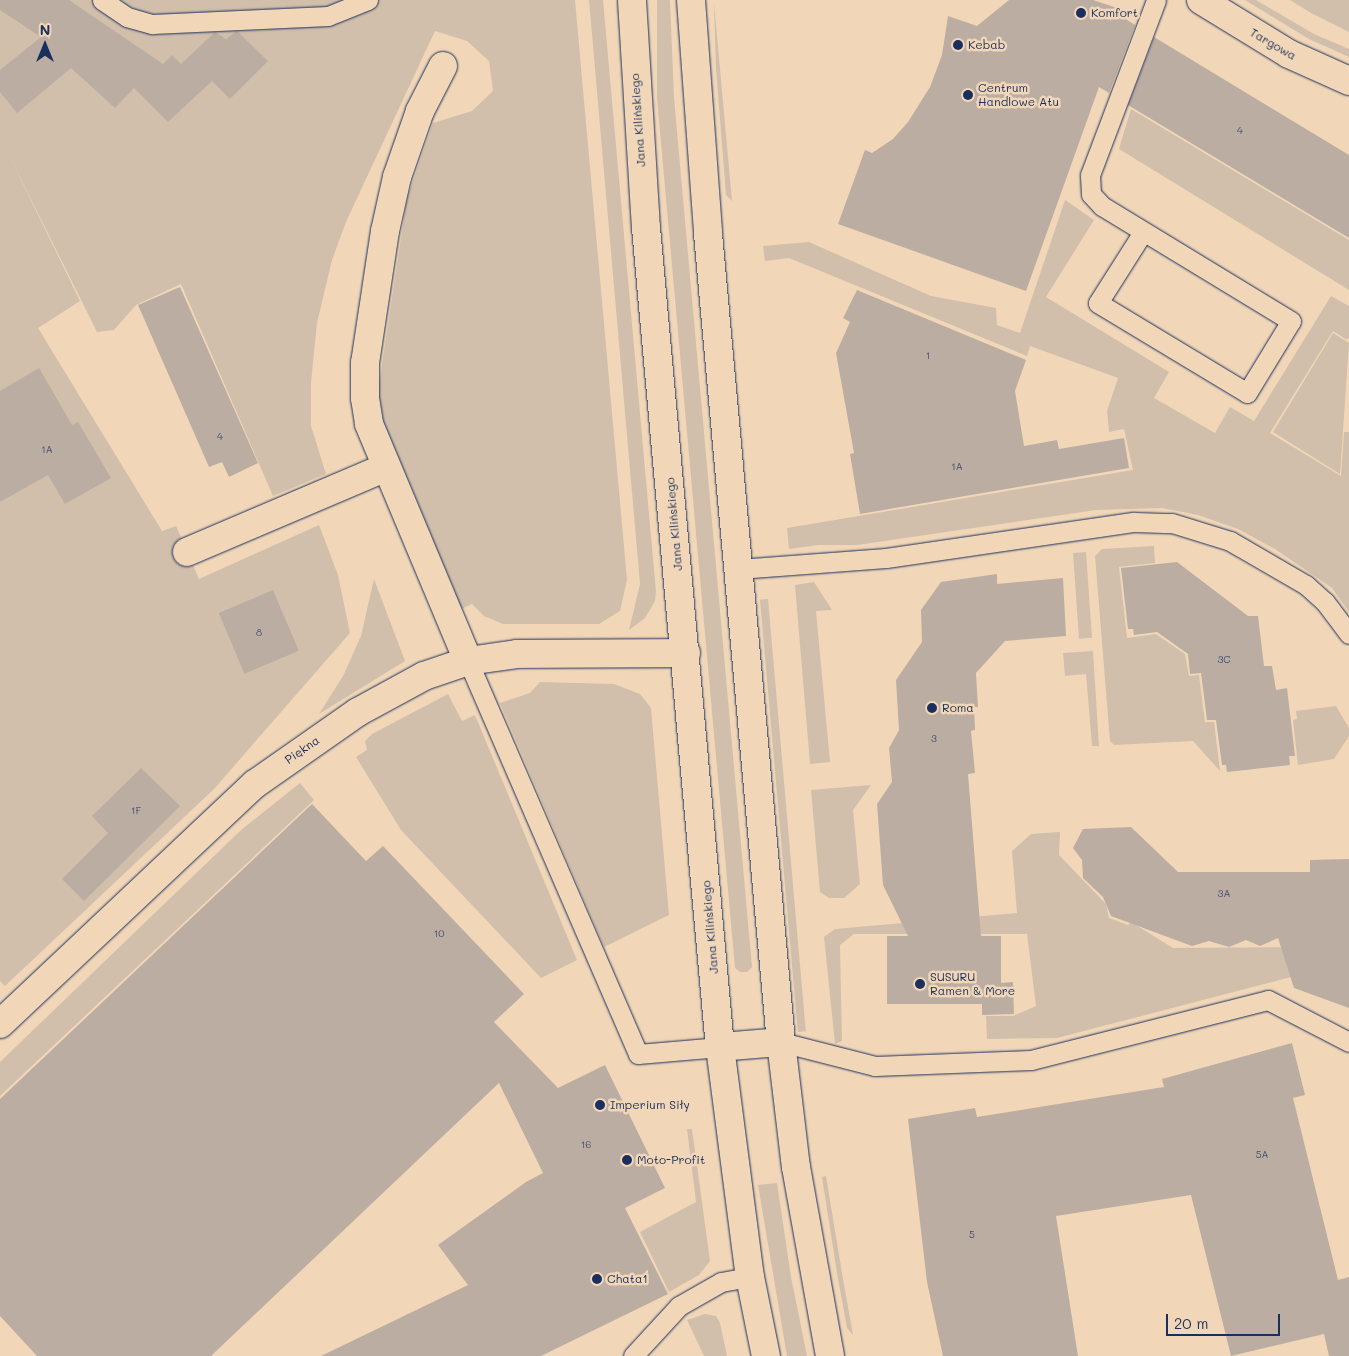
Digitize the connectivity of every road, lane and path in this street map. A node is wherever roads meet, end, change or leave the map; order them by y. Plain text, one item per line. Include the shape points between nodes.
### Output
1 (102, 0) edge
2 (368, 0) edge
3 (632, 0) edge
4 (691, 0) edge
5 (1156, 0) edge
6 (1202, 0) edge
7 (443, 66) dead end
8 (1349, 81) edge
9 (1143, 232) junction
10 (386, 466) junction
11 (188, 552) dead end
12 (738, 569) junction
13 (1349, 634) edge
14 (686, 653) junction
15 (468, 662) junction
16 (0, 1024) edge
17 (782, 1042) junction
18 (1349, 1042) edge
19 (720, 1048) junction
20 (750, 1277) junction
21 (633, 1356) edge
22 (766, 1356) edge
23 (830, 1356) edge

1 - 2 lane via 127,16 152,24 328,16
3 - 14 street, Jana Kilińskiego via 646,228
4 - 12 street
5 - 9 lane via 1090,175 1091,194 1102,206
6 - 8 street, Targowa via 1289,54
7 - 10 street via 420,111 397,177 385,231 365,363 369,424
9 - 9 lane via 1291,321 1247,393 1098,303
10 - 11 street
10 - 15 street
12 - 13 lane via 886,558 1134,522 1172,523 1230,540 1306,585 1325,602
12 - 17 street
14 - 15 street, Piękna via 517,654
14 - 19 street, Jana Kilińskiego
15 - 16 street, Piękna via 424,676 358,712 255,784
15 - 19 lane via 638,1054
17 - 18 lane via 875,1066 1031,1060 1268,1000
17 - 19 street
17 - 23 street via 796,1167
19 - 20 street, Jana Kilińskiego
20 - 21 lane via 721,1282 679,1306
20 - 22 street, Jana Kilińskiego

